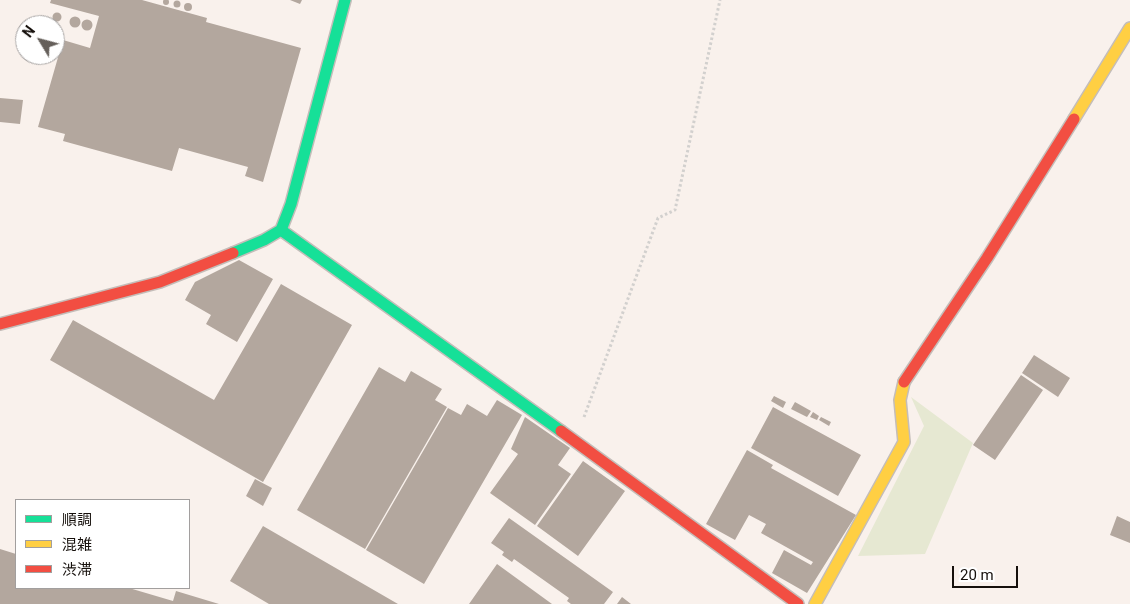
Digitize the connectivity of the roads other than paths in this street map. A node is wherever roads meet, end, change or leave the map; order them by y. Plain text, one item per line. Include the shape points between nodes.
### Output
1 (345, 0) edge
2 (1130, 28) edge
3 (281, 230) junction
4 (0, 324) edge
5 (798, 604) edge
6 (815, 604) edge

1 - 3 street via 291,204
2 - 6 street via 987,258 904,380 900,400 904,442
3 - 4 street via 160,282
3 - 5 street

